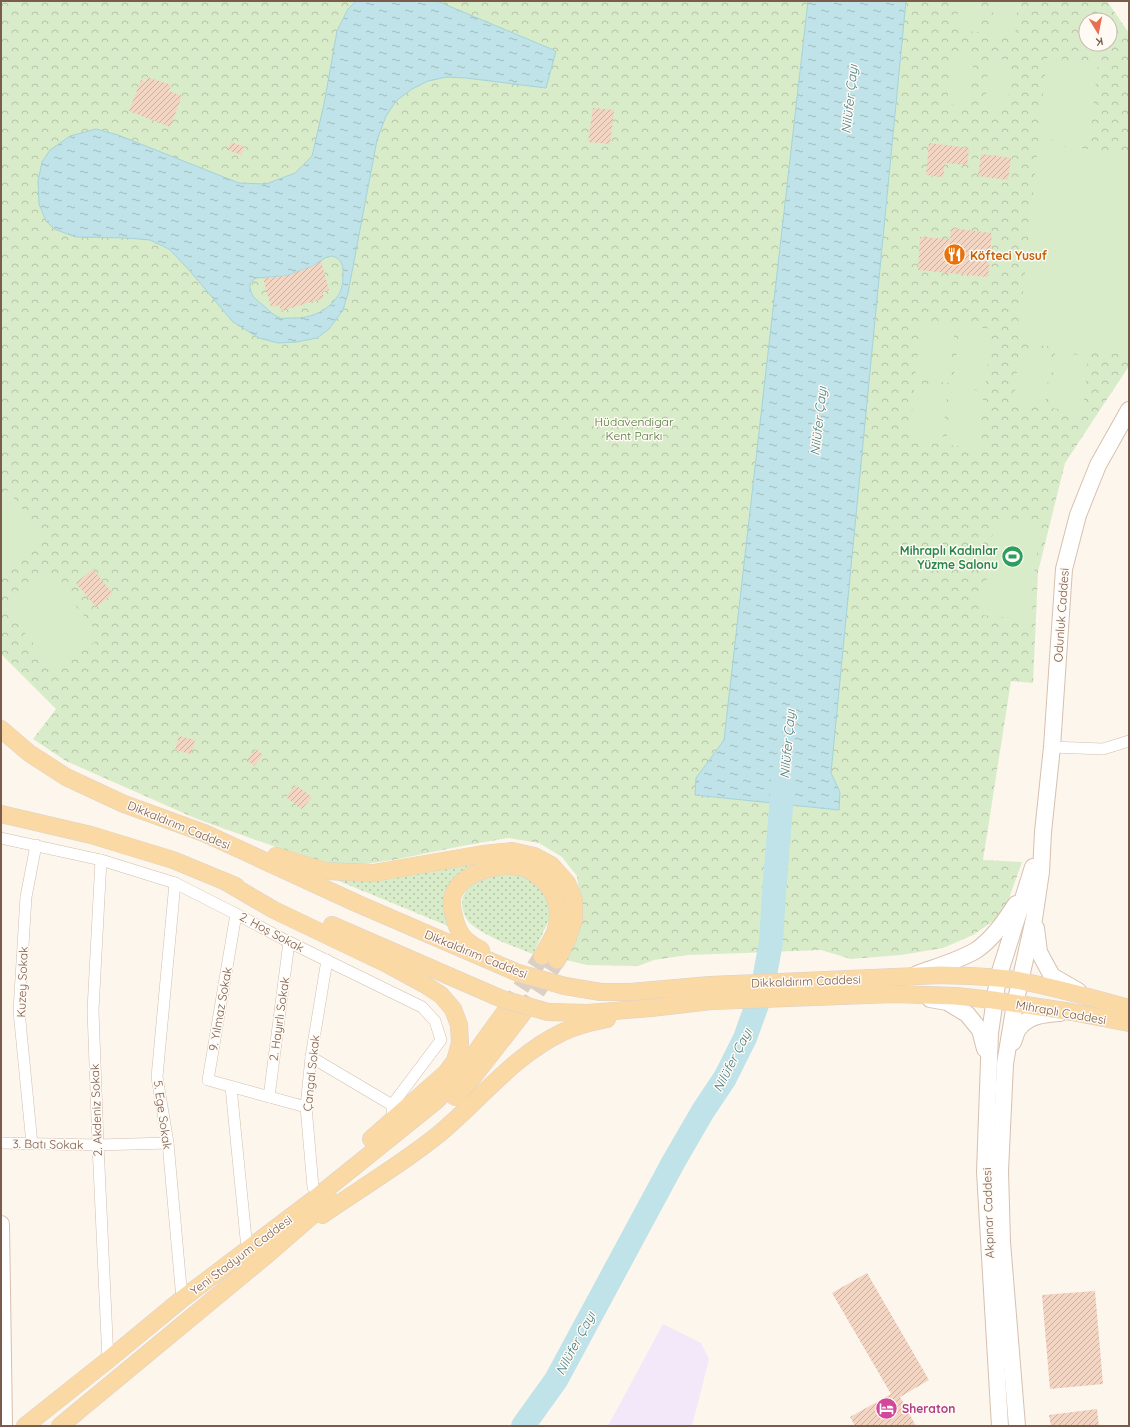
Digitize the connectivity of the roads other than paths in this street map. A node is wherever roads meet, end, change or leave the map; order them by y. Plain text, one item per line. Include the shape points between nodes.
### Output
1 (1129, 410) edge
2 (1, 729) edge
3 (1129, 741) edge
4 (1052, 747) junction
5 (1, 814) edge
6 (1043, 832) junction
7 (204, 833) junction
8 (1, 838) edge
9 (36, 845) junction
10 (101, 860) junction
11 (226, 882) junction
12 (1029, 882) junction
13 (175, 883) junction
14 (236, 914) junction
15 (1034, 918) junction
16 (289, 942) junction
17 (327, 960) junction
18 (518, 973) junction
19 (908, 977) junction
20 (998, 978) junction
21 (1020, 981) junction
22 (847, 988) junction
23 (711, 993) junction
24 (892, 994) junction
25 (1092, 998) junction
26 (993, 1000) junction
27 (505, 1004) junction
28 (1015, 1004) junction
29 (651, 1008) junction
30 (1129, 1008) edge
31 (524, 1012) tunnel mouth
32 (1072, 1012) junction
33 (1129, 1023) edge
34 (311, 1057) junction
35 (988, 1064) junction
36 (1005, 1064) junction
37 (462, 1081) junction
38 (231, 1087) junction
39 (269, 1097) junction
40 (392, 1105) junction
41 (306, 1107) junction
42 (392, 1122) junction
43 (1, 1143) edge
44 (168, 1143) junction
45 (32, 1144) junction
46 (98, 1145) junction
47 (313, 1187) junction
48 (1, 1224) edge
49 (247, 1249) junction
50 (268, 1254) junction
51 (182, 1299) junction
52 (108, 1360) junction
53 (4, 1426) edge
54 (25, 1426) edge
55 (60, 1426) edge
56 (1000, 1426) edge
57 (1017, 1426) edge

1 - 4 street, Odunluk Caddesi via 1098,465 1078,514 1064,569
2 - 7 main road, Dikkaldırım Caddesi via 29,753 66,777 124,804
3 - 4 street via 1103,750
4 - 6 street, Odunluk Caddesi
5 - 11 main road, Dikkaldırım Caddesi via 91,835 172,860
6 - 12 street
6 - 15 street via 1041,872
7 - 18 main road, Dikkaldırım Caddesi via 370,910
7 - 18 main road via 325,871 373,873 512,851 534,856 552,865 567,883 574,900 574,919 568,938 549,958 559,914 556,897 544,879 526,868 506,866 483,870 462,881 452,896 452,910 462,937
8 - 9 street, 2. Hoş Sokak
9 - 10 street, 2. Hoş Sokak
9 - 45 street, Kuzey Sokak via 26,897 19,1011
10 - 13 street, 2. Hoş Sokak
10 - 46 street, 2. Akdeniz Sokak via 93,1010
11 - 27 main road, Dikkaldırım Caddesi via 305,914
11 - 42 main road via 274,910 424,984 441,995 453,1009 459,1025 460,1043 455,1061 446,1074
12 - 19 street via 1008,917 991,937 975,950
12 - 20 street, Akpınar Caddesi
13 - 14 street, 2. Hoş Sokak
13 - 44 street, 5. Ege Sokak via 157,1077
14 - 16 street, 2. Hoş Sokak
14 - 38 street, 9. Yılmaz Sokak via 208,1080
15 - 21 street, Akpınar Caddesi
15 - 25 street via 1039,952 1052,976
16 - 17 street, 2. Hoş Sokak
16 - 39 street, 2. Hayırlı Sokak
17 - 34 street, Çangal Sokak
17 - 40 street, 2. Hoş Sokak via 422,1007 435,1021 441,1040
18 - 23 main road, Dikkaldırım Caddesi, bridge via 565,986 601,992
19 - 20 main road, Dikkaldırım Caddesi via 941,975
19 - 22 main road, Dikkaldırım Caddesi
20 - 21 main road, Mihraplı Caddesi
20 - 26 street, Akpınar Caddesi
21 - 25 main road, Mihraplı Caddesi
21 - 28 street, Akpınar Caddesi
22 - 23 main road, Dikkaldırım Caddesi
22 - 24 main road, Dikkaldırım Caddesi
23 - 29 main road, Dikkaldırım Caddesi
24 - 26 main road, Dikkaldırım Caddesi
24 - 35 street via 947,1002 967,1014 980,1030
25 - 30 main road, Mihraplı Caddesi
26 - 28 main road, Mihraplı Caddesi
26 - 35 street, Akpınar Caddesi
27 - 29 main road, Dikkaldırım Caddesi, bridge via 548,1012 588,1013
27 - 37 main road
28 - 32 main road, Mihraplı Caddesi
28 - 36 street, Akpınar Caddesi
29 - 50 main road via 595,1021 564,1032 536,1047 464,1113 415,1153
31 - 37 main road
32 - 33 main road, Mihraplı Caddesi
32 - 36 street via 1044,1014 1028,1020 1018,1028
34 - 40 street
34 - 41 street, Çangal Sokak
35 - 56 street, Akpınar Caddesi via 985,1172
36 - 57 street, Akpınar Caddesi via 1000,1171 1002,1242
37 - 49 main road, Yeni Stadyum Caddesi via 313,1200
37 - 50 main road, Yeni Stadyum Caddesi via 436,1117 322,1207
38 - 39 street, 9. Yılmaz Sokak
38 - 49 street
39 - 41 street, 9. Yılmaz Sokak
40 - 42 street
41 - 47 street, Çangal Sokak
42 - 47 main road
43 - 45 street, 3. Batı Sokak
44 - 46 street, 3. Batı Sokak
44 - 51 street, 5. Ege Sokak
45 - 46 street, 3. Batı Sokak
46 - 52 street, 2. Akdeniz Sokak
47 - 49 main road
48 - 53 street
49 - 51 main road, Yeni Stadyum Caddesi
50 - 55 main road, Yeni Stadyum Caddesi
51 - 52 main road, Yeni Stadyum Caddesi
52 - 54 main road, Yeni Stadyum Caddesi

